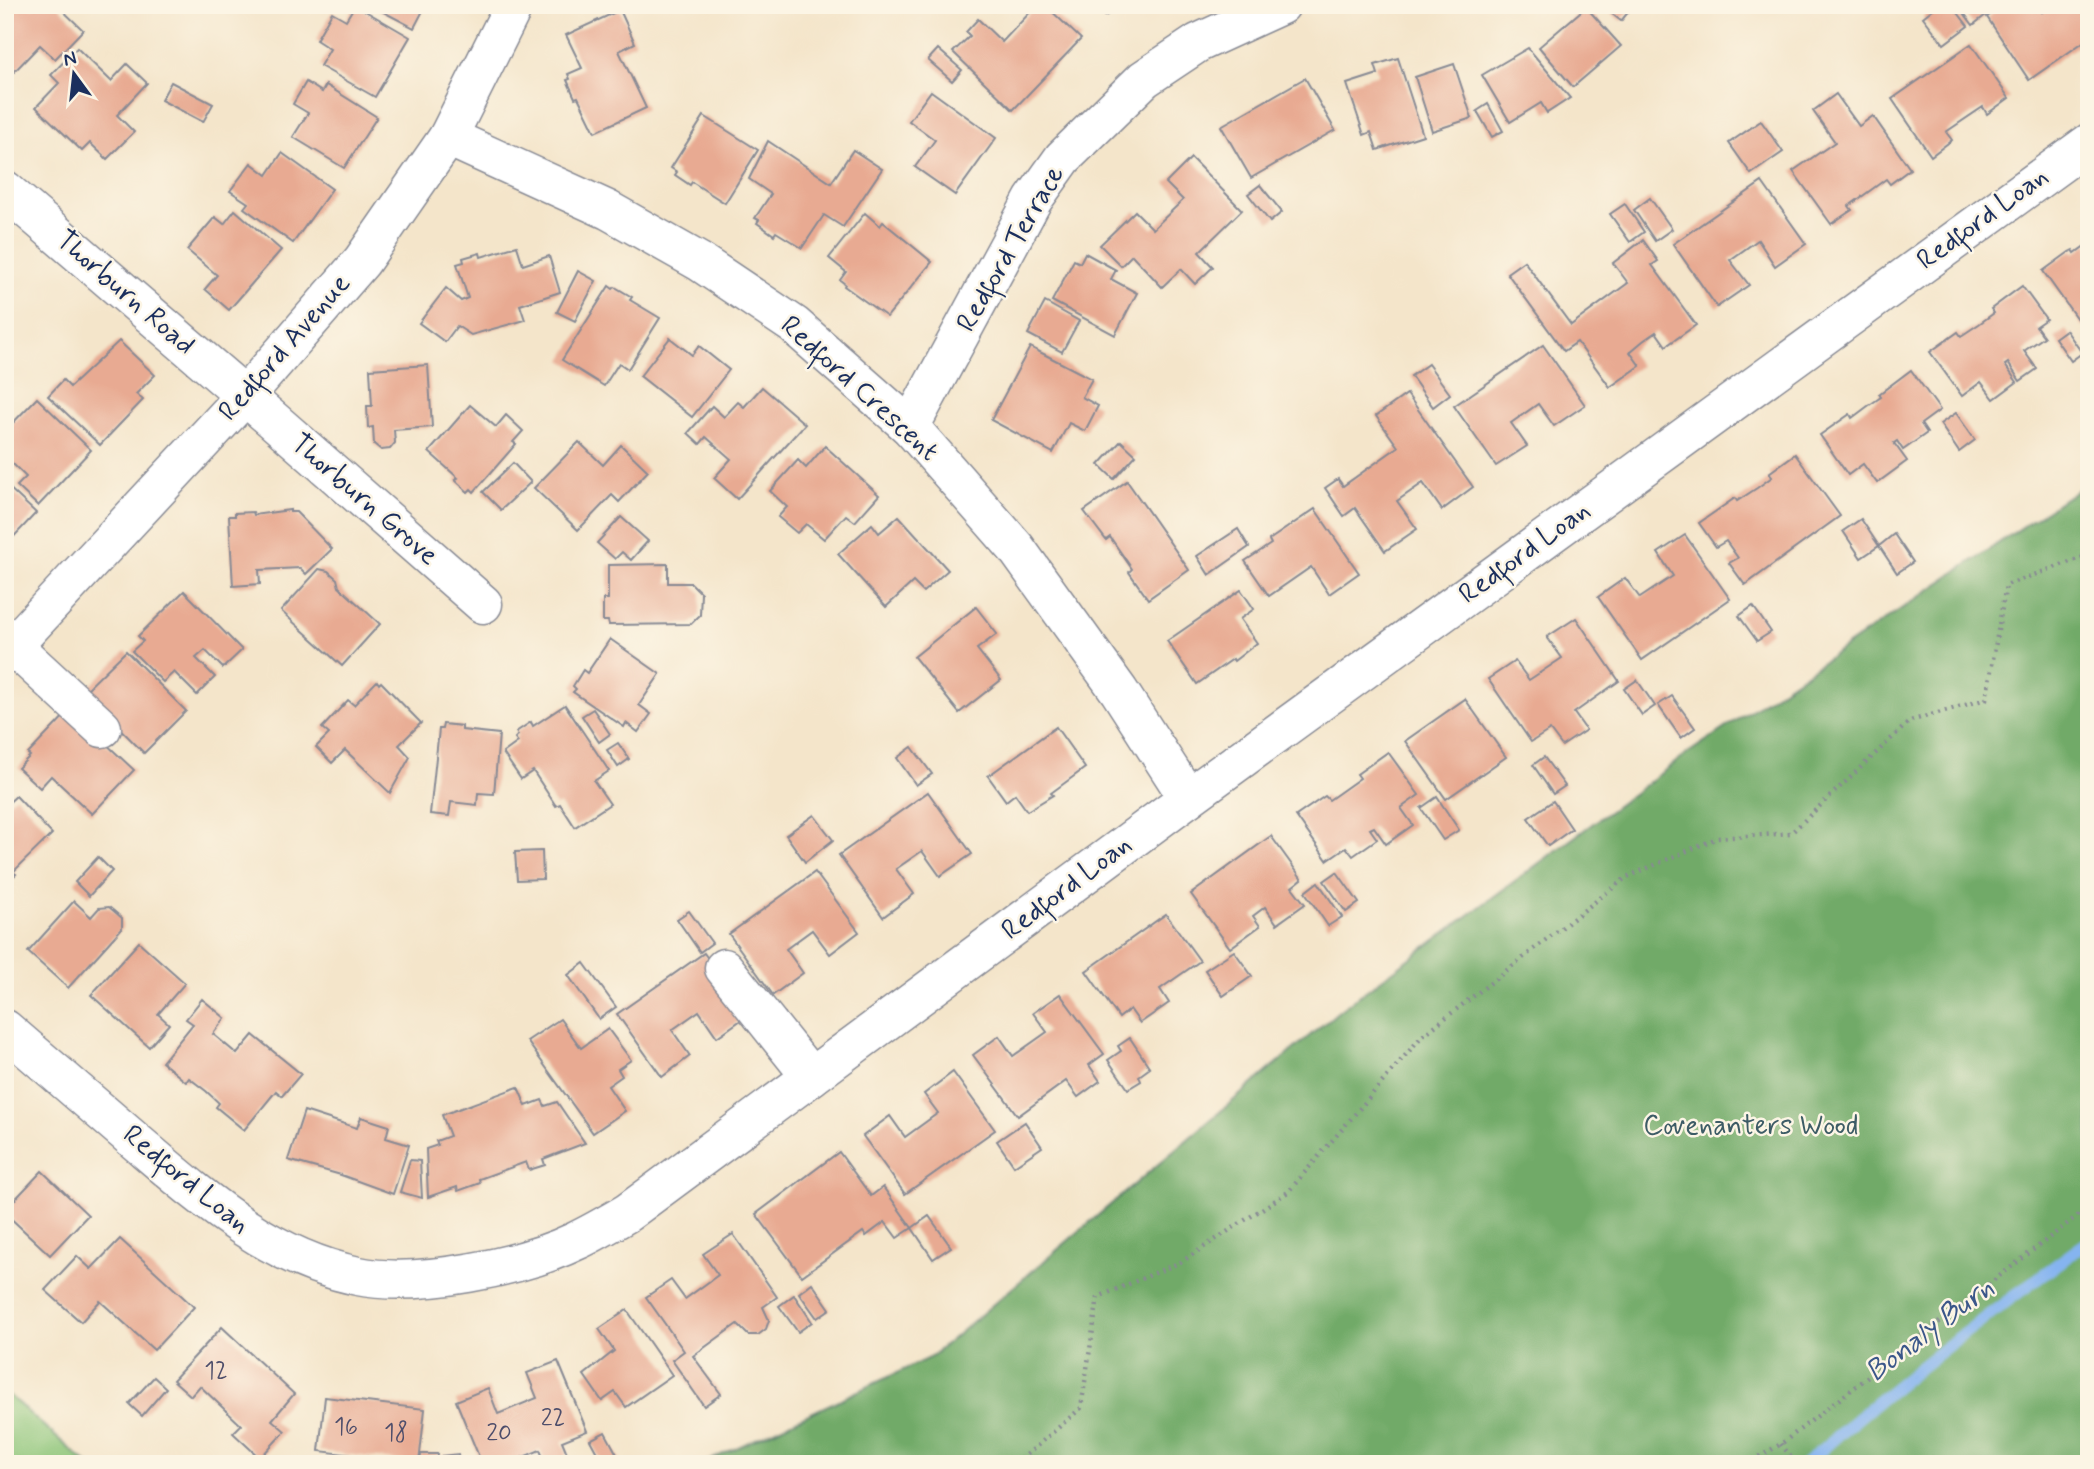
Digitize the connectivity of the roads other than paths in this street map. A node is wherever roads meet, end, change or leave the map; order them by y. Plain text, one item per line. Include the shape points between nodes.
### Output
1 (514, 5) edge
2 (1281, 5) edge
3 (448, 137) junction
4 (2089, 143) edge
5 (5, 190) edge
6 (245, 396) junction
7 (910, 427) junction
8 (483, 604) dead end
9 (9, 650) edge
10 (102, 728) dead end
11 (1188, 798) junction
12 (724, 968) dead end
13 (5, 1029) edge
14 (811, 1077) junction

1 - 3 street, Redford Avenue
2 - 7 street, Redford Terrace via 1198,43 1144,79 1063,158 1033,200
3 - 6 street, Redford Avenue via 362,261
3 - 7 street, Redford Crescent via 608,210 700,262 794,325
4 - 11 street, Redford Loan
5 - 6 street, Thorburn Road
6 - 8 street, Thorburn Grove
6 - 9 street, Redford Avenue
7 - 11 street, Redford Crescent via 1016,548 1119,691
9 - 10 street
11 - 14 street, Redford Loan
12 - 14 street
13 - 14 street, Redford Loan via 214,1207 258,1238 308,1261 359,1276 410,1280 470,1273 573,1242 627,1213

